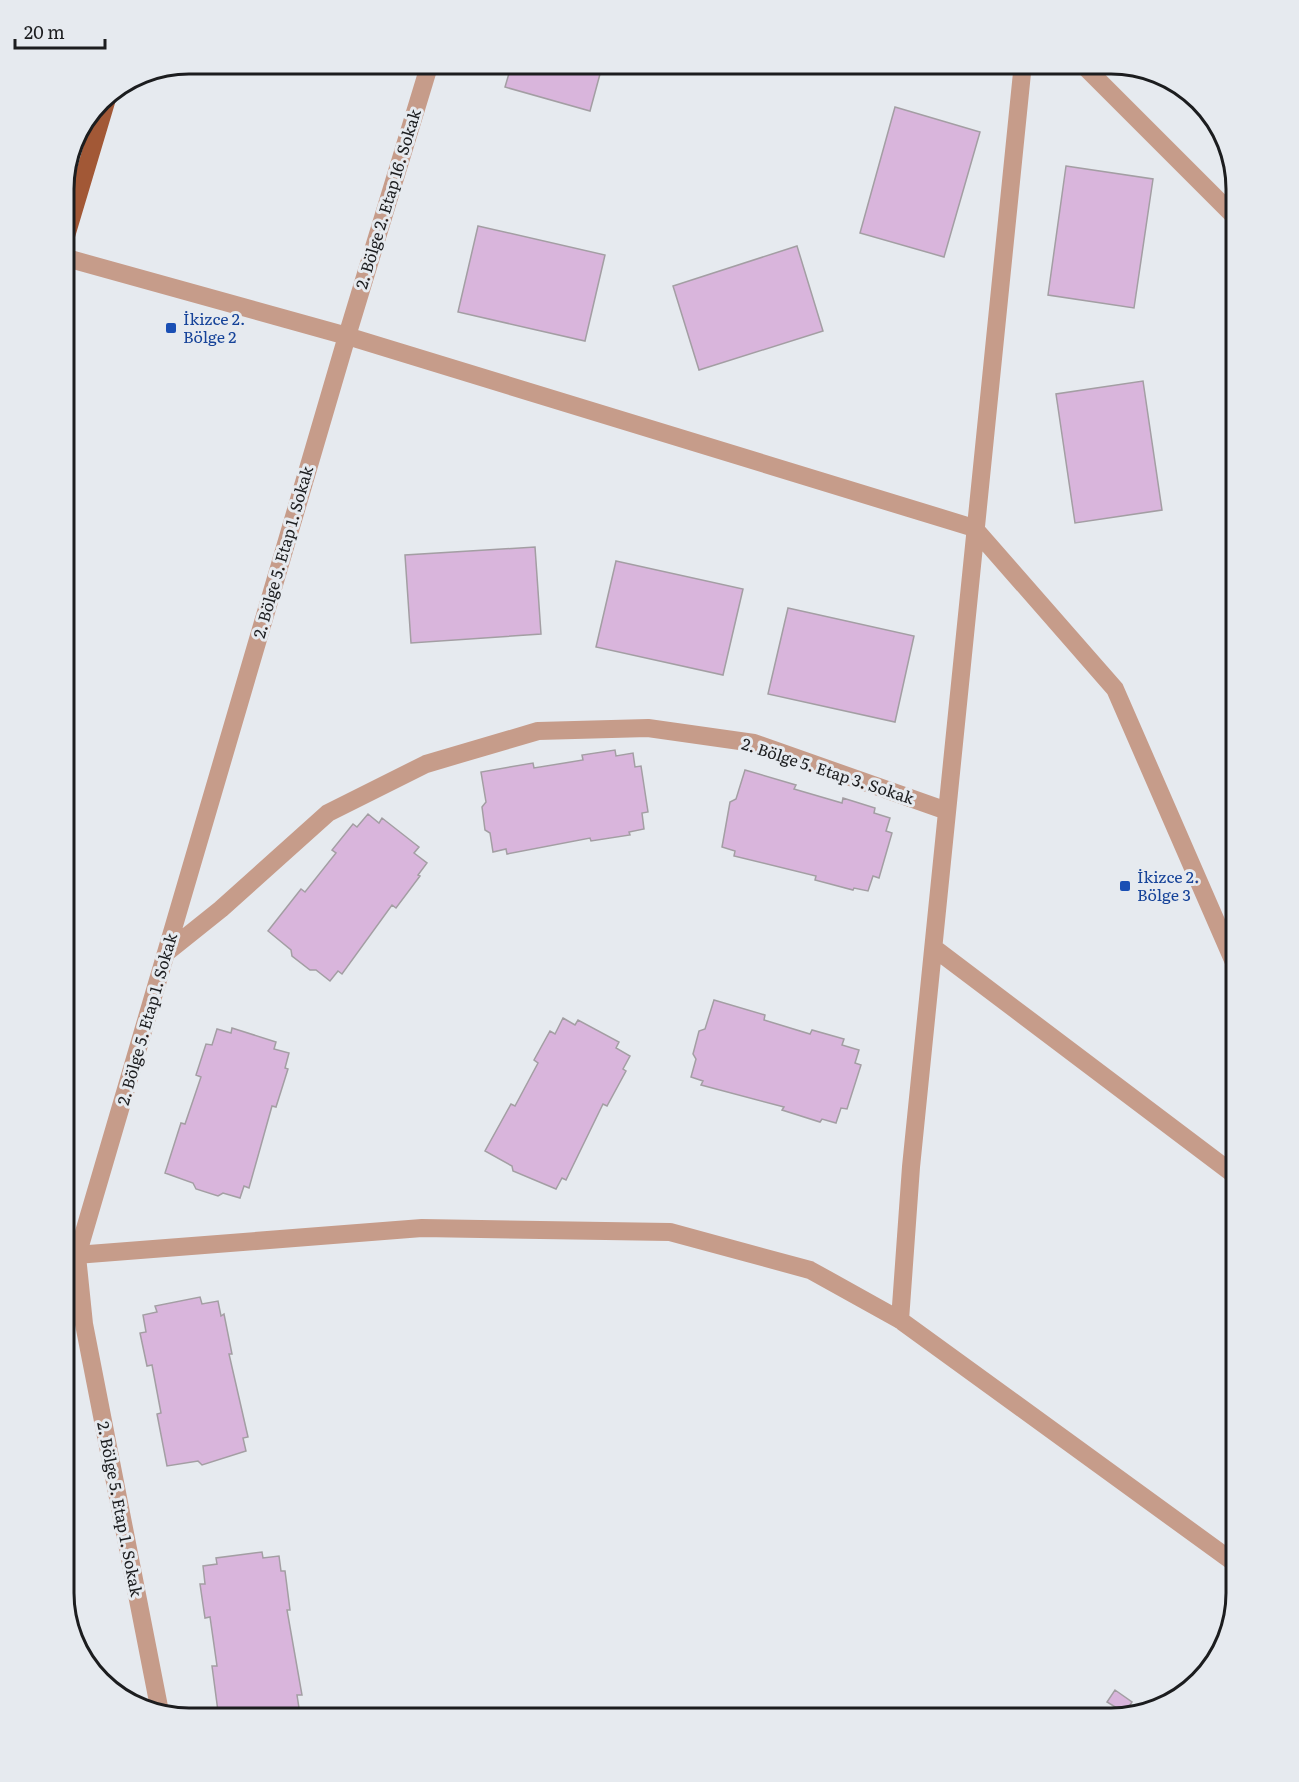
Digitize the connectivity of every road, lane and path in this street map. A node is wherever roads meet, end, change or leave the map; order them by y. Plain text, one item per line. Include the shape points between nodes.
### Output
1 (427, 74) edge
2 (1022, 74) edge
3 (1092, 74) edge
4 (103, 112) edge
5 (1226, 208) edge
6 (74, 209) edge
7 (74, 260) edge
8 (346, 336) junction
9 (974, 528) junction
10 (947, 811) junction
11 (1226, 944) edge
12 (934, 948) junction
13 (166, 953) junction
14 (1226, 1168) edge
15 (74, 1243) edge
16 (74, 1256) edge
17 (74, 1275) edge
18 (900, 1320) junction
19 (1226, 1557) edge
20 (158, 1704) edge

1 - 8 street, 2. Bölge 2. Etap 16. Sokak
2 - 9 street
3 - 5 street
4 - 6 main road
7 - 8 street
8 - 9 street
8 - 13 street, 2. Bölge 5. Etap 1. Sokak
9 - 10 street
9 - 11 street via 1115,689
10 - 12 street
10 - 13 street, 2. Bölge 5. Etap 3. Sokak via 754,743 648,728 538,731 426,764 328,813
12 - 14 street
12 - 18 street
13 - 15 street, 2. Bölge 5. Etap 1. Sokak
16 - 18 street via 422,1228 670,1232 810,1270
17 - 20 street, 2. Bölge 5. Etap 1. Sokak
18 - 19 street

